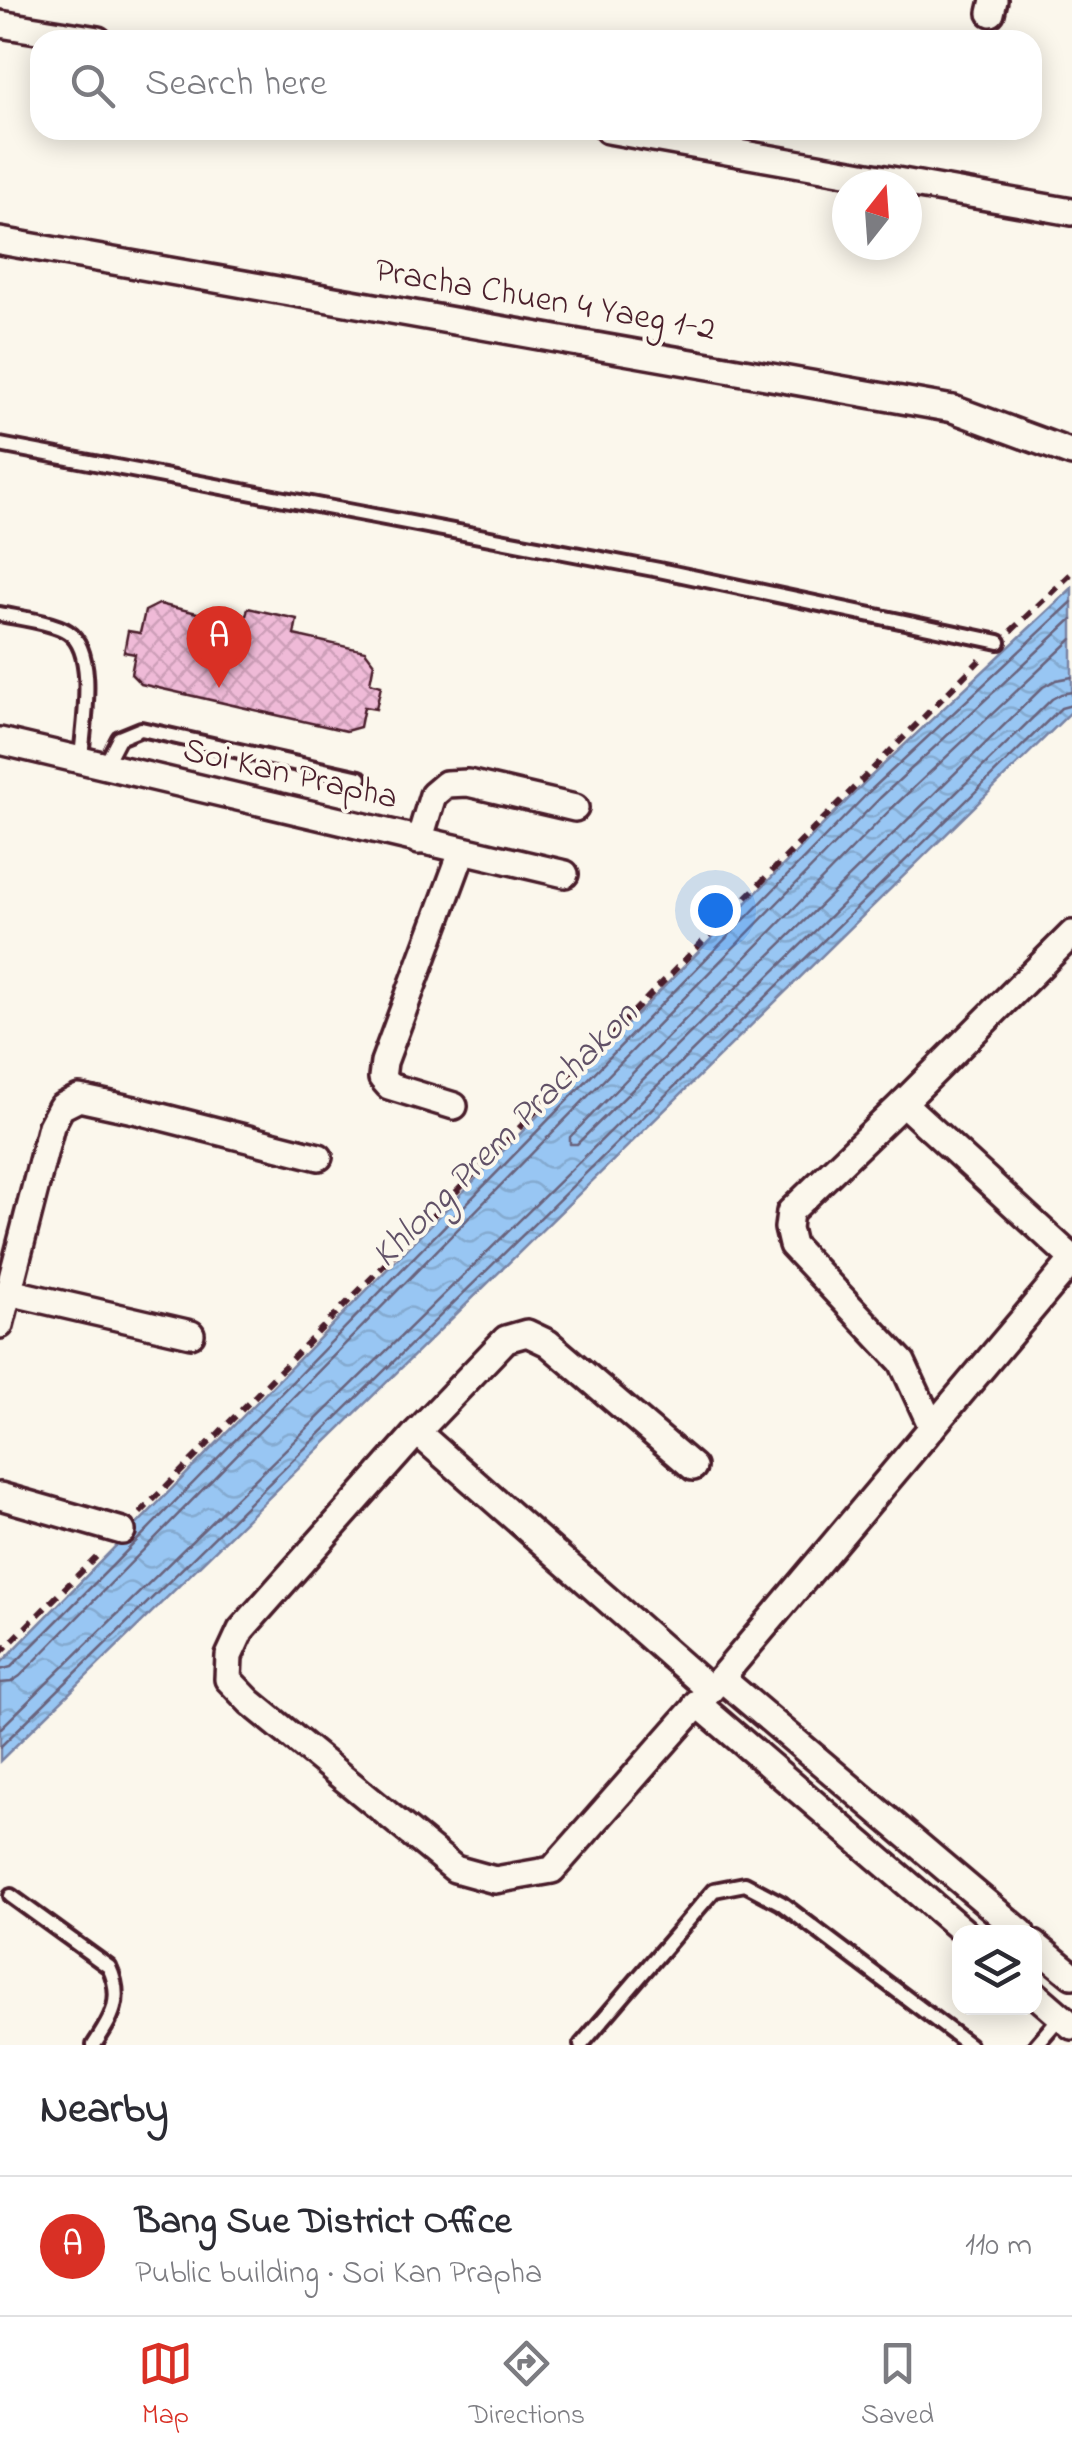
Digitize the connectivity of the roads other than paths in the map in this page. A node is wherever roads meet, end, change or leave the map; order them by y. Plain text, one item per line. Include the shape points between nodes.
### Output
1 (0, 24) edge
2 (37, 30) edge
3 (665, 140) edge
4 (1072, 212) edge
5 (0, 241) edge
6 (0, 446) edge
7 (1072, 452) edge
8 (0, 614) edge
9 (999, 642) road end
10 (0, 741) edge
11 (92, 763) junction
12 (360, 778) dead end
13 (575, 808) dead end
14 (418, 841) junction
15 (462, 852) junction
16 (564, 874) dead end
17 (1072, 934) edge
18 (903, 1103) junction
19 (454, 1106) dead end
20 (318, 1158) dead end
21 (1072, 1259) edge
22 (9, 1292) junction
23 (0, 1325) edge
24 (192, 1334) dead end
25 (932, 1427) junction
26 (416, 1432) junction
27 (692, 1467) dead end
28 (0, 1496) edge
29 (122, 1531) road end
30 (709, 1690) junction
31 (11, 1896) dead end
32 (957, 1925) edge
33 (1012, 1925) edge
34 (1042, 1951) edge
35 (1072, 1976) edge
36 (1042, 2001) edge
37 (1066, 2021) edge
38 (94, 2045) edge
39 (581, 2045) edge
40 (970, 2045) edge
41 (1036, 2045) edge

1 - 2 street
3 - 4 street
5 - 7 street, Pracha Chuen 4 Yaeg 1-2 via 952,409
6 - 9 lane via 659,570
8 - 11 lane via 65,630 78,640
10 - 11 street, Soi Kan Prapha
11 - 12 lane via 142,729
11 - 14 street, Soi Kan Prapha
13 - 14 street via 468,783 446,784 433,795
14 - 15 street, Soi Kan Prapha
15 - 16 street, Soi Kan Prapha
15 - 19 street via 382,1078
17 - 18 street
18 - 21 street
18 - 25 street via 790,1212 788,1228 792,1245 902,1362
20 - 22 street via 79,1098 61,1107 52,1126
21 - 25 street
22 - 23 street
22 - 24 street
25 - 30 street
26 - 27 street via 506,1339 527,1333 548,1343
26 - 30 street
26 - 30 street via 241,1630 229,1656 228,1680 250,1702 454,1869 495,1880 552,1870
28 - 29 street
30 - 32 street
30 - 33 street
31 - 38 lane via 109,1967 116,1983 112,2018
34 - 35 street
36 - 37 street
37 - 41 lane
39 - 40 lane via 714,1890 745,1884 781,1902

